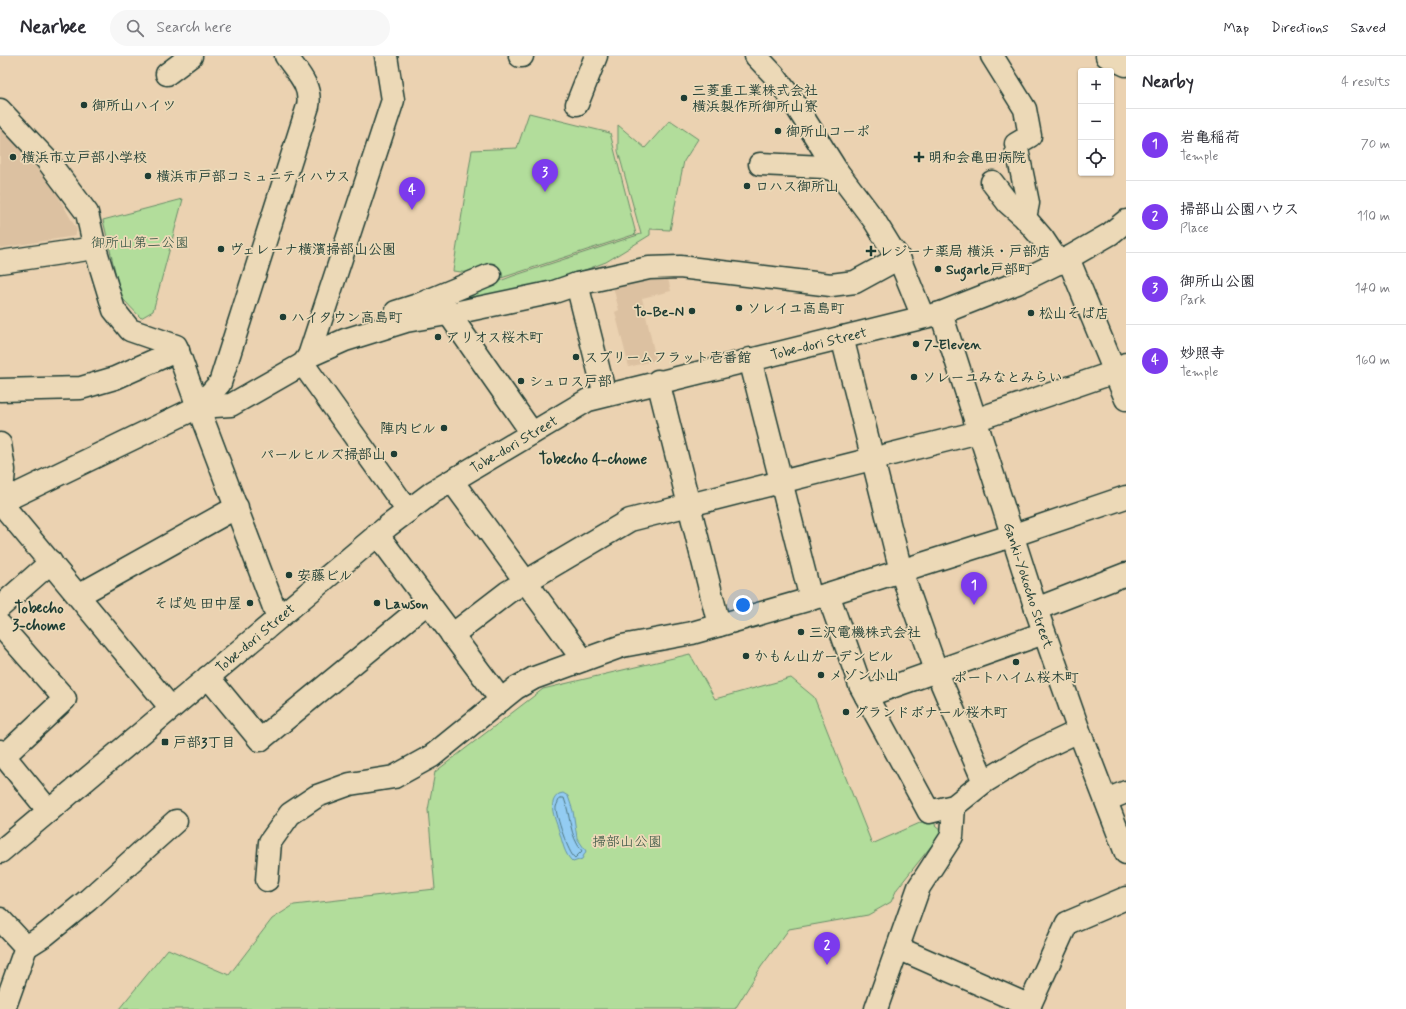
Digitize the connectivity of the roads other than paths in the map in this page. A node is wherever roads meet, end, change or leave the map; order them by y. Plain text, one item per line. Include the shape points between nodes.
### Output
1 (191, 56) edge
2 (286, 56) edge
3 (386, 56) edge
4 (596, 56) edge
5 (756, 56) edge
6 (992, 56) edge
7 (1107, 56) edge
8 (1126, 65) edge
9 (167, 74) dead end
10 (577, 104) dead end
11 (0, 110) edge
12 (760, 164) dead end
13 (837, 171) junction
14 (992, 182) dead end
15 (1025, 218) junction
16 (1126, 221) edge
17 (95, 248) junction
18 (900, 258) junction
19 (1063, 260) junction
20 (0, 262) edge
21 (490, 275) dead end
22 (577, 284) junction
23 (449, 314) junction
24 (932, 315) junction
25 (368, 332) junction
26 (842, 337) junction
27 (178, 350) junction
28 (750, 359) junction
29 (306, 360) junction
30 (1120, 368) edge
31 (658, 381) junction
32 (0, 390) edge
33 (605, 395) junction
34 (1126, 399) edge
35 (198, 407) junction
36 (977, 426) junction
37 (532, 433) junction
38 (0, 444) edge
39 (874, 458) junction
40 (452, 480) junction
41 (781, 482) junction
42 (1126, 497) edge
43 (1, 502) edge
44 (690, 505) junction
45 (237, 507) junction
46 (408, 511) junction
47 (378, 534) junction
48 (1011, 536) junction
49 (52, 562) junction
50 (901, 570) junction
51 (1126, 574) edge
52 (525, 581) junction
53 (79, 595) junction
54 (819, 596) junction
55 (428, 602) junction
56 (0, 608) edge
57 (1036, 609) junction
58 (278, 618) junction
59 (0, 625) edge
60 (719, 625) junction
61 (1044, 633) junction
62 (452, 635) junction
63 (583, 660) junction
64 (936, 670) junction
65 (208, 677) junction
66 (866, 696) junction
67 (502, 700) junction
68 (171, 708) junction
69 (1079, 731) junction
70 (2, 754) edge
71 (984, 782) junction
72 (1126, 792) edge
73 (1106, 800) junction
74 (954, 806) junction
75 (49, 811) junction
76 (176, 822) dead end
77 (0, 852) edge
78 (1126, 854) edge
79 (267, 880) dead end
80 (1126, 898) edge
81 (0, 919) edge
82 (26, 947) junction
83 (898, 948) junction
84 (1029, 1007) edge
85 (4, 1009) edge
86 (876, 1009) edge

1 - 9 street
2 - 35 street via 308,89 308,106 220,382
3 - 29 street via 393,100
4 - 10 street
5 - 13 street, Ganki-Yokocho Street via 791,98
6 - 15 street via 1025,109 1030,136 1016,144 1028,203
7 - 8 street
11 - 17 street via 47,160 87,213
12 - 13 street via 824,167
13 - 18 street, Ganki-Yokocho Street
14 - 15 street via 1008,203
15 - 19 street
16 - 19 street, Tobe-dori Street via 1110,234
17 - 20 street
17 - 27 street via 114,310 130,330 176,346
18 - 22 street via 855,282 831,285 680,266 649,268
18 - 24 street, Ganki-Yokocho Street
19 - 24 street, Tobe-dori Street via 1018,283
19 - 30 street
21 - 25 street via 418,305 394,312
22 - 23 street via 554,292
22 - 33 street
23 - 25 street via 406,321
23 - 37 street
24 - 26 street, Tobe-dori Street
24 - 36 street, Ganki-Yokocho Street
25 - 29 street via 344,340
26 - 28 street, Tobe-dori Street
26 - 39 street
27 - 32 street via 115,378 81,388
27 - 35 street
28 - 31 street, Tobe-dori Street
28 - 41 street
29 - 35 street via 231,406
29 - 46 street
30 - 34 street
30 - 36 street
31 - 33 street, Tobe-dori Street
31 - 44 street
33 - 37 street, Tobe-dori Street via 588,400
35 - 43 street
35 - 45 street
36 - 39 street
36 - 48 street, Ganki-Yokocho Street
37 - 40 street, Tobe-dori Street
38 - 43 street via 4,470
39 - 41 street
39 - 50 street
40 - 46 street, Tobe-dori Street
40 - 52 street
41 - 44 street
41 - 54 street
42 - 48 street
43 - 49 street
44 - 52 street via 630,520
44 - 60 street
45 - 53 street
45 - 58 street
46 - 47 street, Tobe-dori Street
47 - 55 street
47 - 58 street, Tobe-dori Street
48 - 50 street
48 - 57 street, Ganki-Yokocho Street
49 - 53 street
49 - 56 street
50 - 54 street
50 - 64 street
51 - 57 street
52 - 62 street
52 - 63 street
53 - 68 street
54 - 60 street
54 - 66 street
55 - 62 street
55 - 65 street via 260,740
57 - 61 street, Ganki-Yokocho Street
58 - 65 street, Tobe-dori Street
59 - 70 street via 66,699
60 - 63 street via 692,633 622,646
61 - 64 street
61 - 69 street, Ganki-Yokocho Street
62 - 67 street
63 - 67 street via 534,678
64 - 66 street
64 - 71 street
65 - 68 street, Tobe-dori Street
66 - 74 street via 929,812
67 - 79 street via 432,756 394,777 350,784 317,796 290,814 270,842
68 - 75 street, Tobe-dori Street
69 - 71 street via 1030,754
69 - 73 street, Ganki-Yokocho Street
70 - 75 street
71 - 74 street
72 - 73 street
73 - 78 street, Ganki-Yokocho Street
74 - 83 street via 952,836 919,887
75 - 77 street, Tobe-dori Street
76 - 82 street via 88,900
80 - 84 street via 1067,923
81 - 82 street
82 - 85 street
83 - 84 street
83 - 86 street

